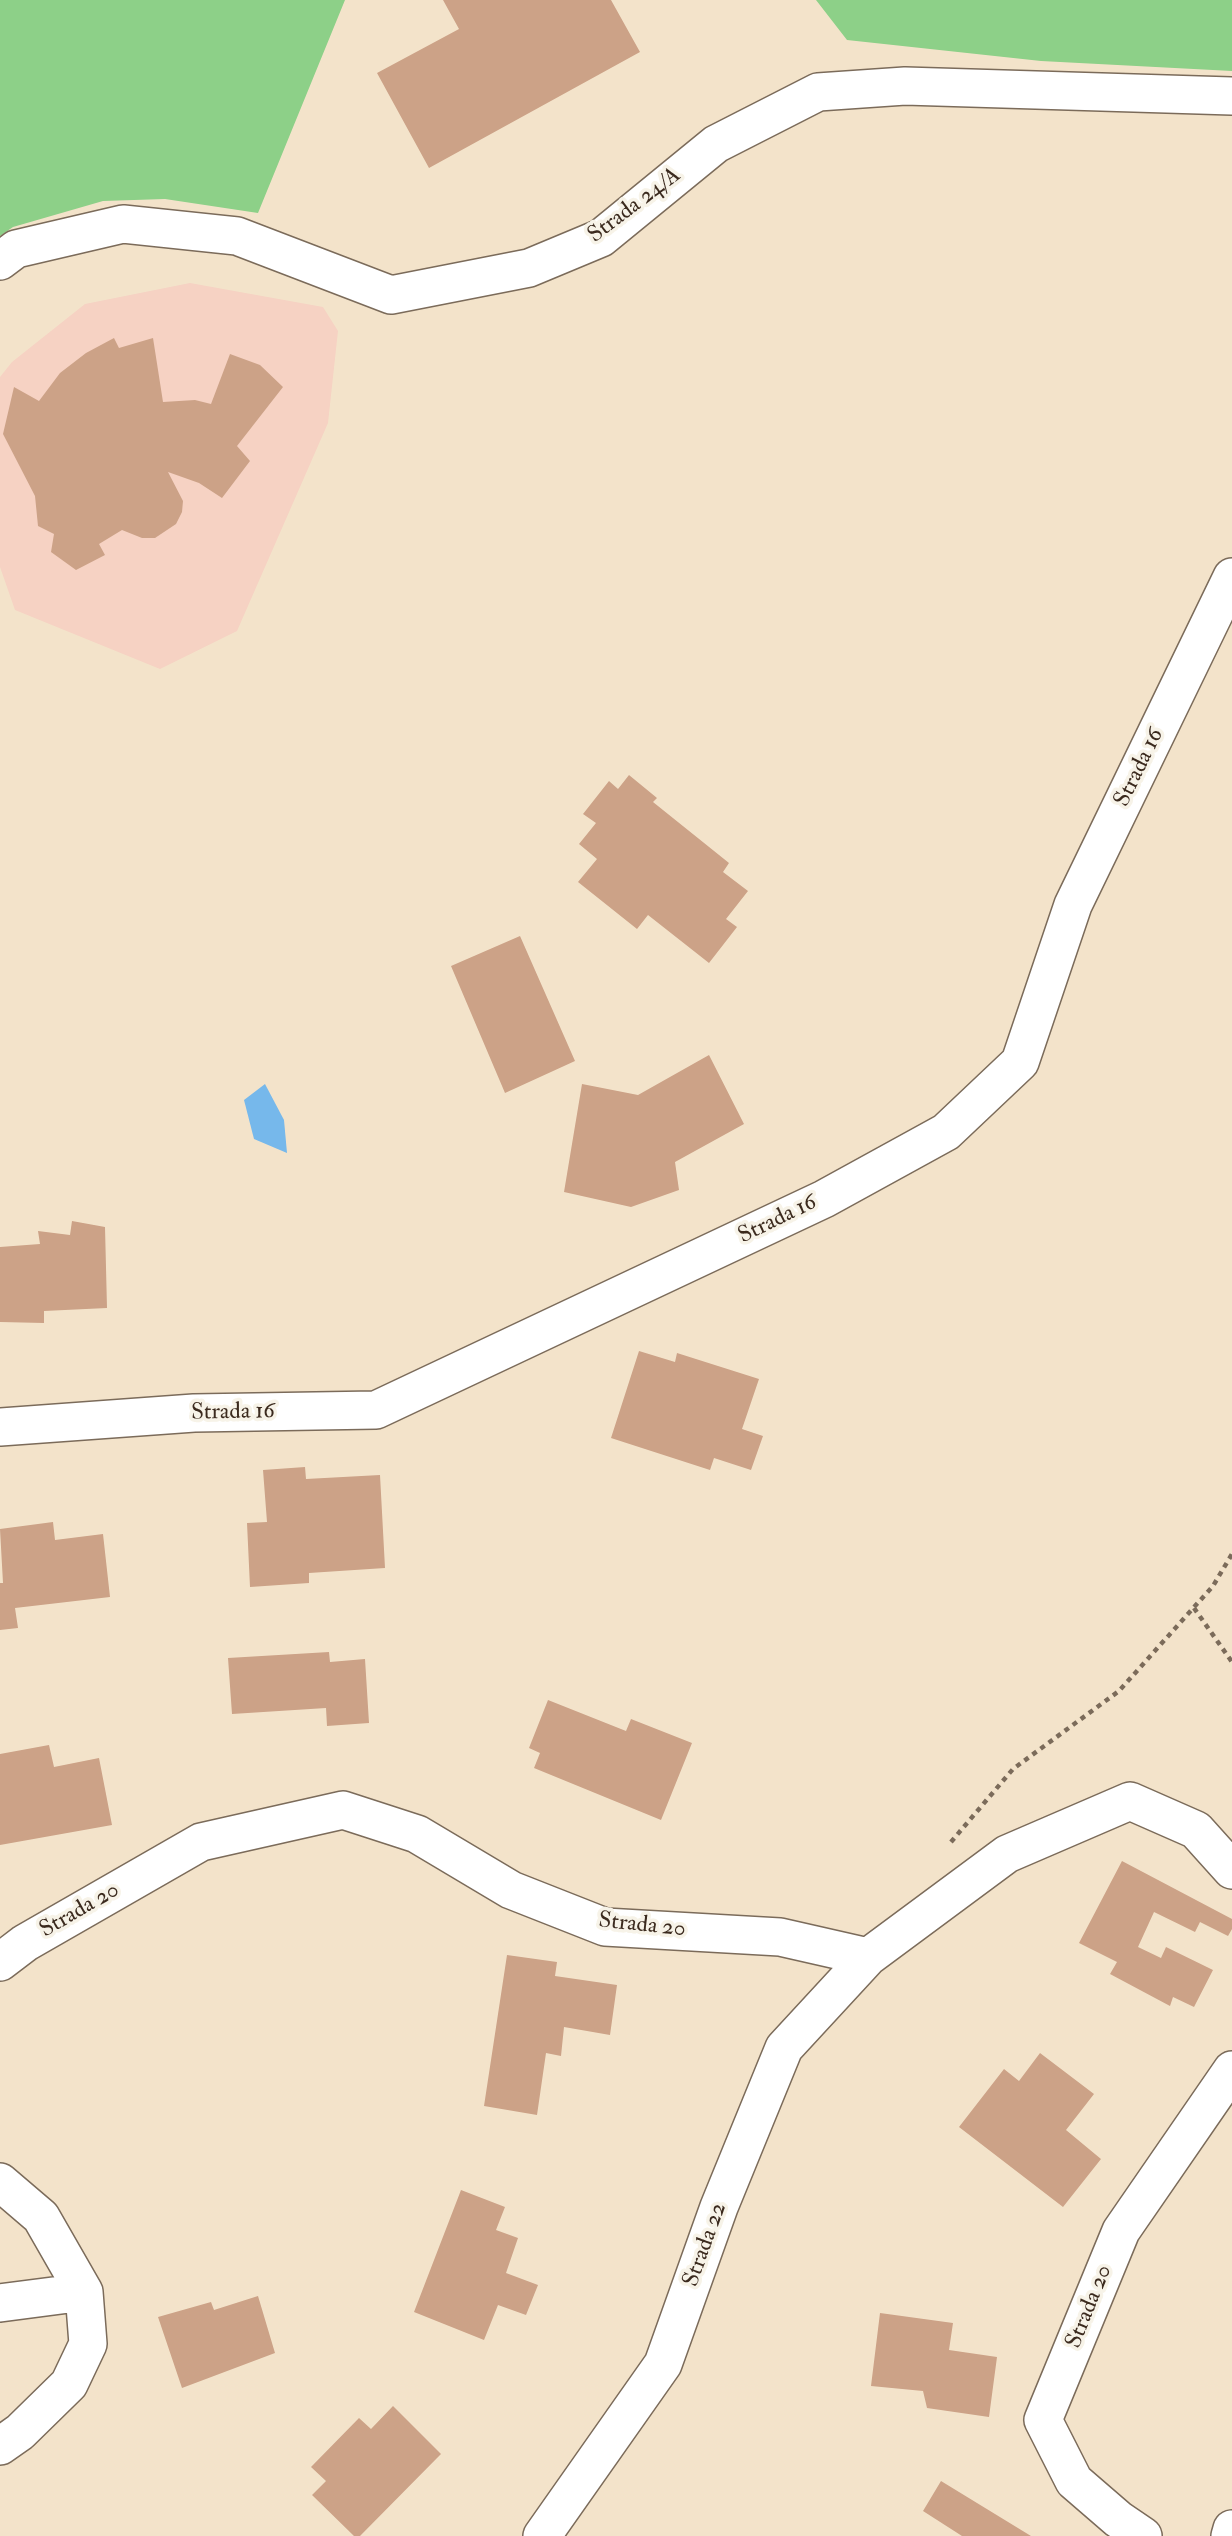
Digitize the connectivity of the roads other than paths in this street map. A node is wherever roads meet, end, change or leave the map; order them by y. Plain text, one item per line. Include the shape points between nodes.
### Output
1 (1232, 96) edge
2 (0, 261) edge
3 (1232, 577) edge
4 (0, 1427) edge
5 (1232, 1870) edge
6 (868, 1957) junction
7 (0, 1962) edge
8 (1232, 2070) edge
9 (0, 2182) edge
10 (84, 2292) junction
11 (0, 2303) edge
12 (0, 2446) edge
13 (1232, 2529) edge
14 (542, 2536) edge
15 (1143, 2536) edge
16 (1230, 2536) edge

1 - 2 street, Strada 24/A via 905,86 818,92 716,144 601,238 529,268 391,295 237,236 123,224 16,249
3 - 4 street, Strada 16 via 1073,905 1020,1062 946,1132 824,1199 376,1410 194,1413
5 - 6 street via 1196,1830 1130,1801 1007,1854
6 - 7 street, Strada 20 via 780,1937 605,1927 511,1889 417,1834 344,1810 201,1842
6 - 14 street, Strada 22 via 784,2048 719,2207 663,2364
8 - 15 street, Strada 20 via 1121,2231 1043,2420 1073,2481
9 - 10 street via 41,2217
10 - 11 street
10 - 12 street via 88,2344 69,2384
13 - 16 street

